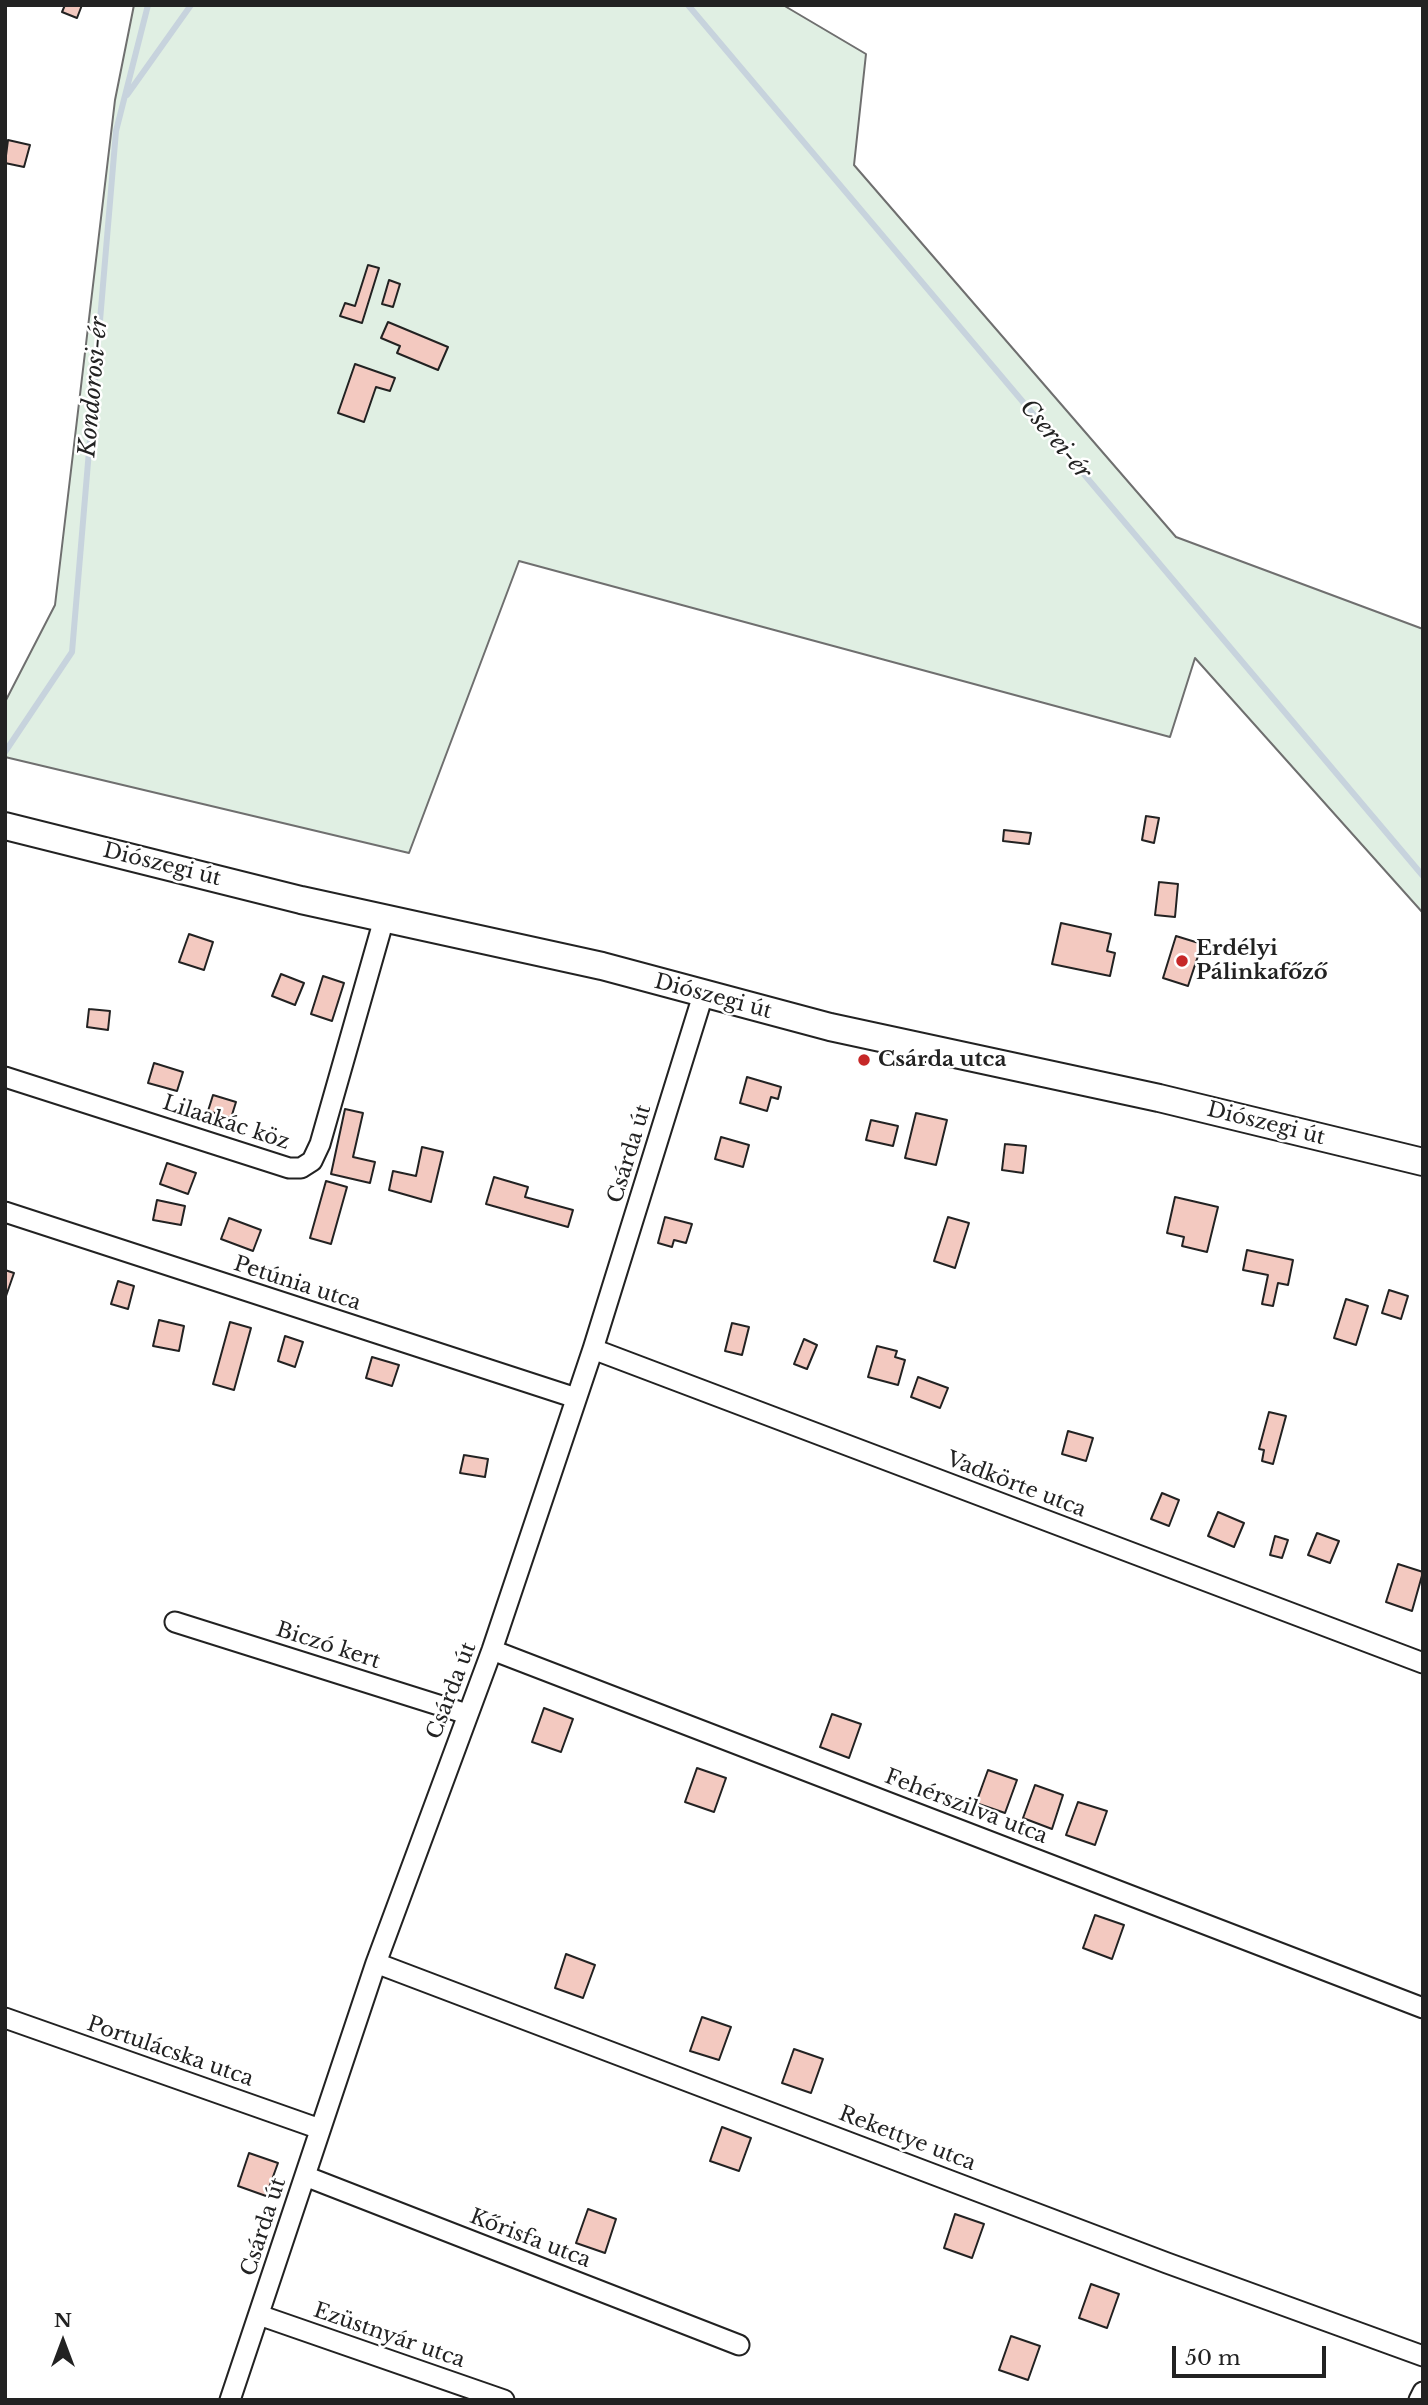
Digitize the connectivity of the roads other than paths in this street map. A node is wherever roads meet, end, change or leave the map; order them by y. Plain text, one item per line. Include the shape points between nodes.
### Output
1 (5, 826) edge
2 (384, 919) junction
3 (704, 995) junction
4 (5, 1077) edge
5 (1423, 1162) edge
6 (5, 1212) edge
7 (593, 1349) junction
8 (576, 1398) junction
9 (175, 1622) dead end
10 (492, 1650) junction
11 (1423, 1663) edge
12 (467, 1714) junction
13 (376, 1963) junction
14 (1423, 2008) edge
15 (5, 2018) edge
16 (320, 2129) junction
17 (305, 2176) junction
18 (260, 2315) junction
19 (739, 2345) dead end
20 (1423, 2356) edge
21 (1423, 2392) edge
22 (230, 2400) edge
23 (504, 2400) edge
24 (1419, 2400) edge

1 - 2 main road, Diószegi út
2 - 3 main road, Diószegi út via 602,967
2 - 4 street, Lilaakác köz via 320,1144 312,1161 301,1168 289,1168
3 - 5 main road, Diószegi út
3 - 7 street, Csárda út
6 - 8 street, Petúnia utca
7 - 8 street, Csárda út
7 - 11 street, Vadkörte utca
8 - 10 street, Csárda út
9 - 12 street, Biczó kert
10 - 12 street, Csárda út
10 - 14 street, Fehérszilva utca
12 - 13 street, Csárda út
13 - 16 street, Csárda út
13 - 20 street, Rekettye utca
15 - 16 street, Portulácska utca
16 - 17 street, Csárda út
17 - 18 street, Csárda út
17 - 19 street, Kőrisfa utca
18 - 22 street, Csárda út
18 - 23 street, Ezüstnyár utca
21 - 24 street

